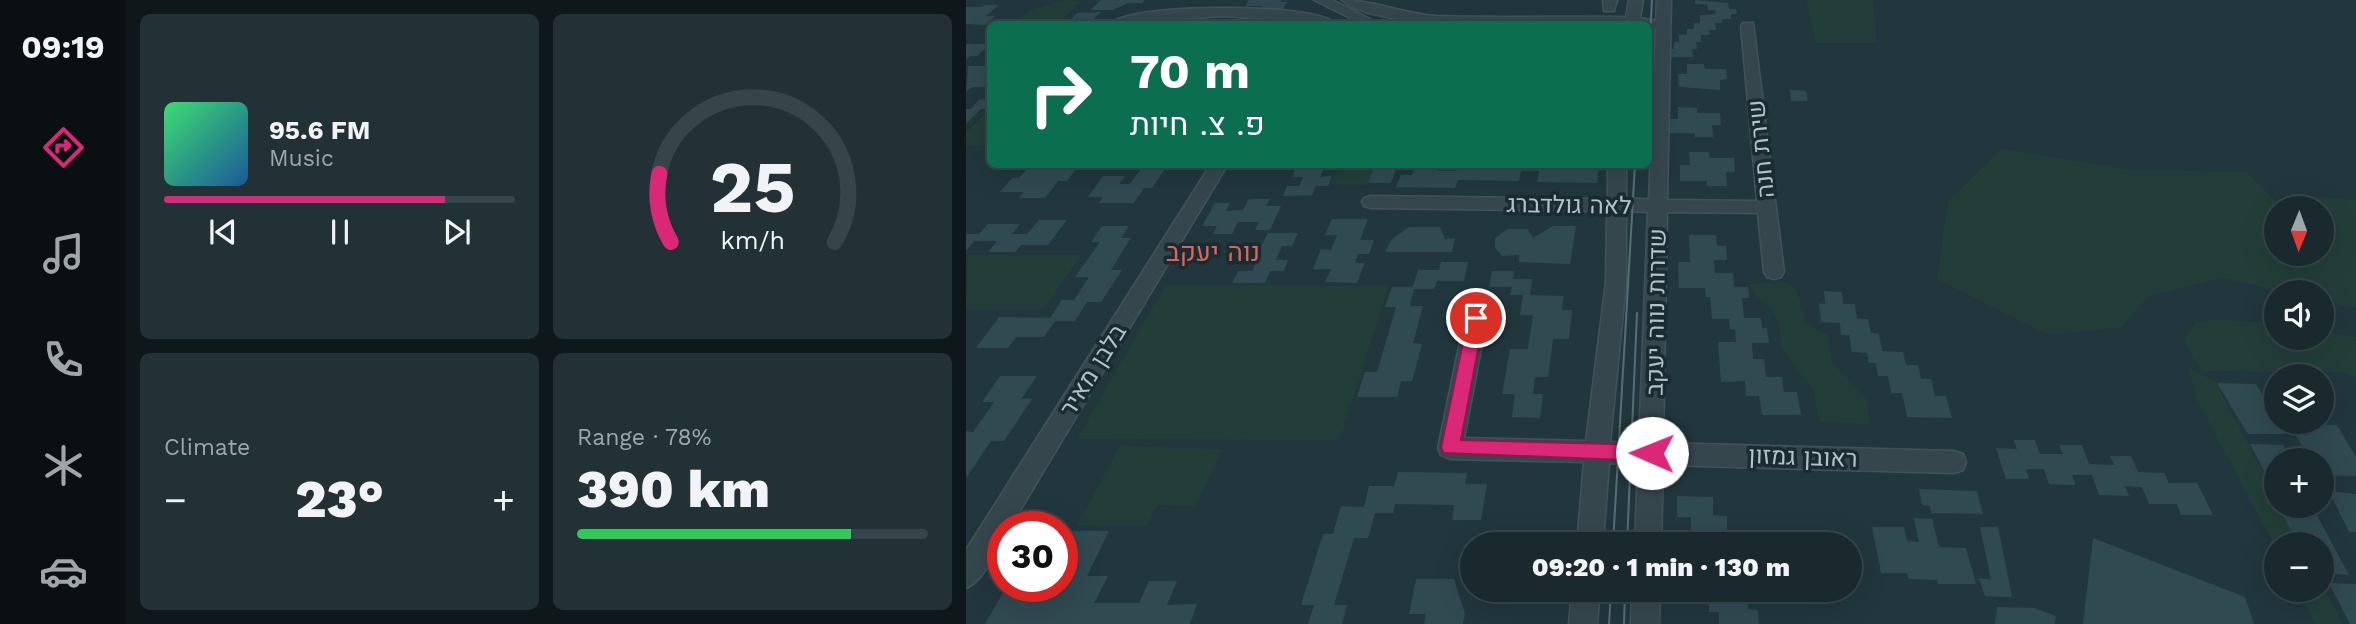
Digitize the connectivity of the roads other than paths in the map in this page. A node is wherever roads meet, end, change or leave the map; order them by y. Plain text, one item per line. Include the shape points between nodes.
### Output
1 (1321, 0) edge
2 (1349, 0) edge
3 (1636, 0) edge
4 (1664, 0) edge
5 (1132, 21) edge
6 (1313, 21) edge
7 (1374, 21) edge
8 (1415, 21) edge
9 (1632, 21) edge
10 (1748, 26) dead end
11 (1656, 28) edge
12 (1218, 168) edge
13 (1617, 168) edge
14 (1371, 202) dead end
15 (1616, 206) junction
16 (1658, 206) junction
17 (1767, 207) junction
18 (1774, 272) dead end
19 (1476, 318) dead end
20 (1597, 452) junction
21 (1652, 453) junction
22 (1954, 461) dead end
23 (1591, 532) edge
24 (1649, 532) edge
25 (966, 575) edge
26 (1585, 602) edge
27 (1646, 602) edge
28 (1583, 624) edge
29 (1645, 624) edge

1 - 7 street
2 - 8 street
3 - 9 street
4 - 11 street
5 - 6 street via 1156,16 1250,14
10 - 17 street, שירת חנה
11 - 16 street, שדרות נווה יעקב
12 - 25 street, בלבן מאיר
13 - 15 street, שדרות נווה יעקב
14 - 15 street, לאה גולדברג
15 - 16 street, לאה גולדברג
15 - 20 street, שדרות נווה יעקב via 1616,282
16 - 17 street, לאה גולדברג
16 - 21 street, שדרות נווה יעקב
17 - 18 street, שירת חנה
19 - 20 street, ראובן גמזון via 1450,448
20 - 21 street, ראובן גמזון
20 - 23 street, שדרות נווה יעקב
21 - 22 street, ראובן גמזון
21 - 24 street, שדרות נווה יעקב
26 - 28 street
27 - 29 street

